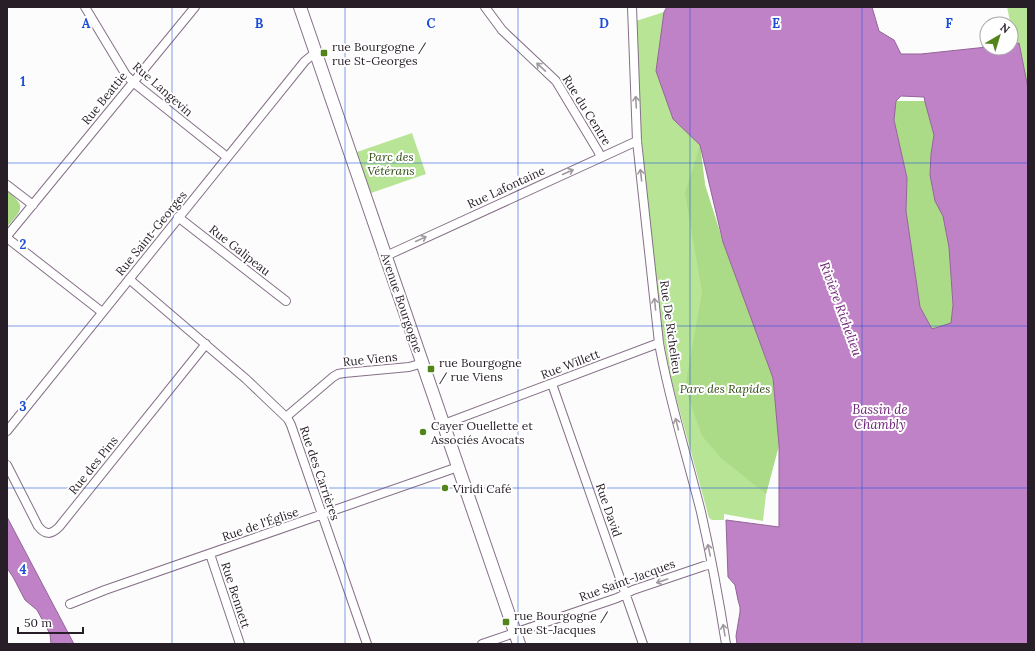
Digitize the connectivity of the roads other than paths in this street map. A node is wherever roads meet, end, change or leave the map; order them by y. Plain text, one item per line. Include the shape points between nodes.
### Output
1 (85, 7) edge
2 (195, 7) edge
3 (300, 7) edge
4 (485, 7) edge
5 (632, 7) edge
6 (316, 52) junction
7 (133, 82) junction
8 (638, 141) junction
9 (227, 157) junction
10 (601, 157) junction
11 (7, 185) edge
12 (32, 205) junction
13 (178, 218) junction
14 (7, 237) edge
15 (386, 256) junction
16 (129, 280) junction
17 (286, 301) dead end
18 (102, 312) junction
19 (659, 343) junction
20 (206, 344) junction
21 (423, 363) junction
22 (552, 384) junction
23 (286, 417) junction
24 (444, 424) junction
25 (7, 431) edge
26 (7, 465) edge
27 (458, 467) junction
28 (322, 515) junction
29 (210, 554) junction
30 (712, 564) junction
31 (625, 594) junction
32 (70, 604) dead end
33 (517, 638) edge
34 (240, 644) edge
35 (367, 644) edge
36 (482, 644) edge
37 (644, 644) edge
38 (726, 644) edge

1 - 7 street, Rue Langevin
2 - 7 street, Rue Beattie
3 - 6 street, Avenue Bourgogne
10 -> 4 street, Rue du Centre via 556,81 502,30
8 -> 5 street, Rue De Richelieu
6 - 9 street, Rue Saint-Georges via 305,60
6 - 15 street, Avenue Bourgogne
7 - 9 street, Rue Langevin
7 - 12 street, Rue Beattie
8 - 10 street, Rue Lafontaine
19 -> 8 street, Rue De Richelieu
9 - 13 street, Rue Saint-Georges
15 -> 10 street, Rue Lafontaine
11 - 12 street
12 - 14 street, Rue Beattie
13 - 16 street, Rue Saint-Georges
13 - 17 street, Rue Galipeau
14 - 18 street
15 - 21 street, Avenue Bourgogne
16 - 18 street, Rue Saint-Georges
16 - 20 street, Rue des Carrières
18 - 25 street, Rue Saint-Georges
19 - 22 street, Rue Willett
30 -> 19 street, Rue De Richelieu
20 - 23 street, Rue des Carrières
20 - 26 street, Rue des Pins via 54,532 47,533 39,527
21 - 23 street, Rue Viens via 409,367 338,374
21 - 24 street, Avenue Bourgogne
22 - 24 street, Rue Willett
22 - 31 street, Rue David
23 - 28 street, Rue des Carrières
24 - 27 street, Avenue Bourgogne
27 - 28 street, Rue de l'Église
27 - 33 street, Avenue Bourgogne
28 - 29 street, Rue de l'Église
28 - 35 street, Rue des Carrières
29 - 32 street, Rue de l'Église
29 - 34 street, Rue Bennett
30 -> 31 street, Rue Saint-Jacques
38 -> 30 street, Rue De Richelieu
31 - 33 street, Rue Saint-Jacques
31 - 37 street, Rue David
33 - 36 street, Rue Saint-Jacques

